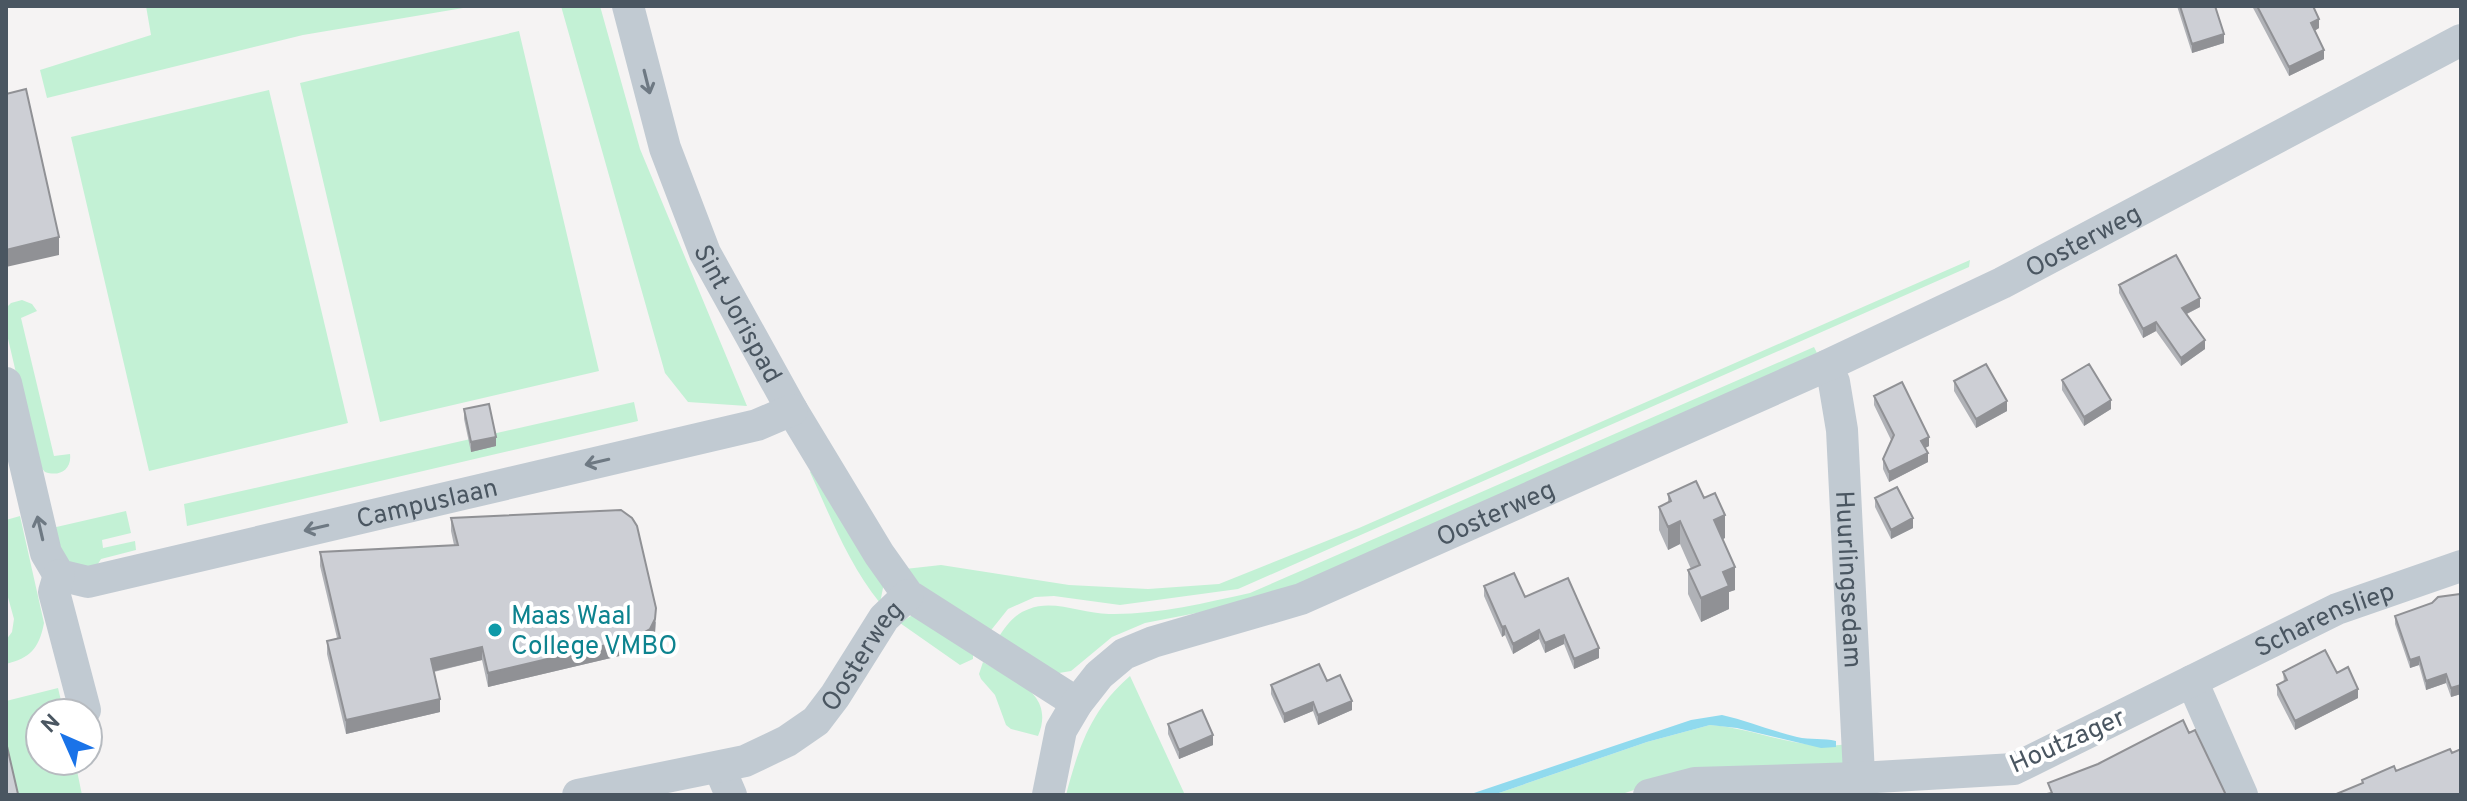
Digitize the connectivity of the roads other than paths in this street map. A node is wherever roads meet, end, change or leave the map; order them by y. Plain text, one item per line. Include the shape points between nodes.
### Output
1 (628, 6) edge
2 (2461, 40) edge
3 (1826, 366) junction
4 (6, 383) edge
5 (792, 410) junction
6 (2461, 566) edge
7 (59, 575) junction
8 (908, 595) junction
9 (2192, 681) junction
10 (82, 697) edge
11 (1077, 703) junction
12 (725, 781) edge
13 (1860, 786) edge
14 (578, 795) edge
15 (1048, 795) edge
16 (1649, 795) edge
17 (2242, 795) edge

1 -> 5 street, Sint Jorispad via 683,199 705,253
2 - 3 street, Oosterweg via 2002,283
3 - 11 street, Oosterweg via 1301,599 1124,654
3 - 13 street, Huurlingsedam via 1842,430
7 -> 4 street via 46,553
5 -> 7 street, Campuslaan via 757,425 88,582
5 - 8 street, Sint Jorispad
6 - 9 street, Scharensliep via 2337,609
7 - 10 street via 54,592
8 - 11 street, Oosterweg
8 - 12 street, Oosterweg via 884,618 816,721 745,761
9 - 13 street, Houtzager via 2014,769
9 - 17 street
11 - 15 street via 1061,730
12 - 14 street, Oosterweg
13 - 16 street, Houtzager via 1695,783

